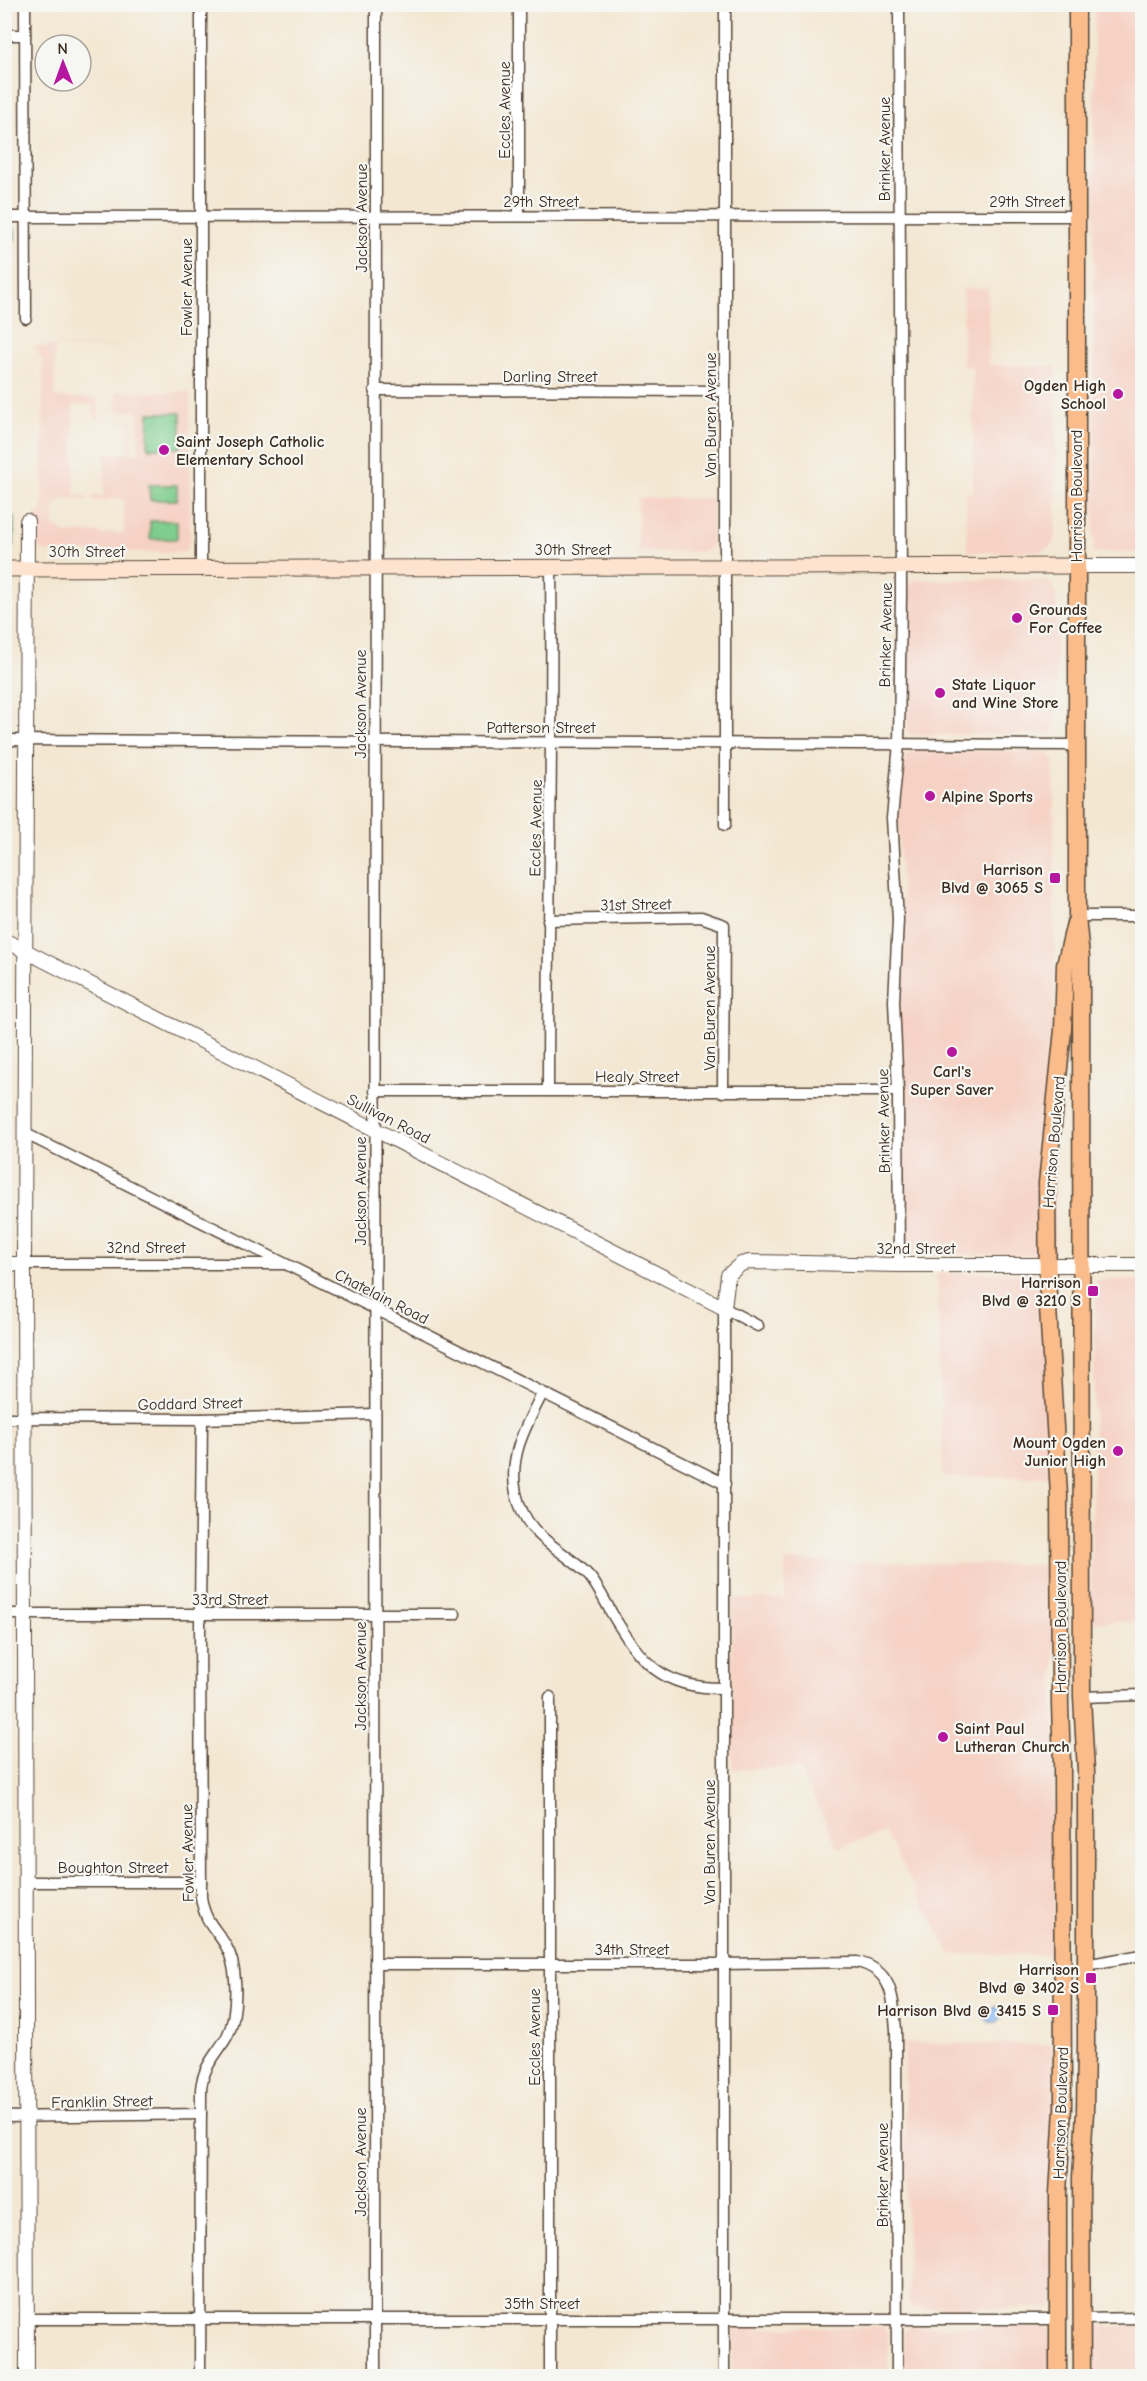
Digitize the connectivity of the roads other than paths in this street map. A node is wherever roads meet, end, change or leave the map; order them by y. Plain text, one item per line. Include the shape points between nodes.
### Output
1 (25, 4) edge
2 (201, 4) edge
3 (376, 4) edge
4 (519, 4) edge
5 (725, 4) edge
6 (899, 4) edge
7 (1077, 4) edge
8 (4, 35) edge
9 (25, 35) junction
10 (25, 216) junction
11 (200, 216) junction
12 (375, 216) junction
13 (519, 216) junction
14 (899, 216) junction
15 (1077, 216) junction
16 (4, 217) edge
17 (724, 217) junction
18 (26, 318) dead end
19 (375, 390) junction
20 (724, 391) junction
21 (27, 521) dead end
22 (901, 566) junction
23 (1076, 566) junction
24 (1143, 566) edge
25 (551, 567) junction
26 (725, 567) junction
27 (375, 568) junction
28 (4, 569) edge
29 (201, 569) junction
30 (28, 570) junction
31 (4, 740) edge
32 (26, 740) junction
33 (375, 741) junction
34 (552, 742) junction
35 (725, 743) junction
36 (899, 744) junction
37 (1077, 745) junction
38 (725, 825) dead end
39 (1077, 916) junction
40 (1143, 916) edge
41 (548, 920) junction
42 (724, 925) joint
43 (4, 940) edge
44 (25, 950) junction
45 (548, 1090) junction
46 (375, 1091) junction
47 (898, 1091) junction
48 (723, 1092) junction
49 (375, 1129) junction
50 (26, 1134) junction
51 (4, 1264) edge
52 (24, 1264) junction
53 (287, 1264) junction
54 (898, 1265) junction
55 (1047, 1265) junction
56 (1082, 1265) junction
57 (1143, 1265) edge
58 (724, 1308) junction
59 (375, 1310) junction
60 (758, 1326) dead end
61 (542, 1394) junction
62 (375, 1414) junction
63 (4, 1418) edge
64 (25, 1419) junction
65 (202, 1419) junction
66 (725, 1484) junction
67 (4, 1614) edge
68 (25, 1614) junction
69 (375, 1614) junction
70 (455, 1614) dead end
71 (200, 1615) junction
72 (725, 1688) junction
73 (1143, 1695) edge
74 (550, 1697) dead end
75 (1082, 1697) junction
76 (25, 1882) junction
77 (201, 1882) junction
78 (1143, 1955) edge
79 (375, 1964) junction
80 (549, 1964) junction
81 (723, 1964) junction
82 (1085, 1965) junction
83 (884, 1976) joint
84 (201, 2114) junction
85 (4, 2117) edge
86 (25, 2118) junction
87 (200, 2318) junction
88 (375, 2318) junction
89 (550, 2318) junction
90 (724, 2318) junction
91 (1143, 2318) edge
92 (27, 2319) junction
93 (896, 2319) junction
94 (1058, 2319) junction
95 (1081, 2319) junction
96 (27, 2376) edge
97 (200, 2376) edge
98 (375, 2376) edge
99 (550, 2376) edge
100 (724, 2376) edge
101 (897, 2376) edge
102 (1058, 2376) edge
103 (1082, 2376) edge

1 - 9 street
2 - 11 street, Fowler Avenue
3 - 12 street, Jackson Avenue
4 - 13 street, Eccles Avenue
5 - 17 street, Van Buren Avenue
6 - 14 street, Brinker Avenue
7 - 15 main road, Harrison Boulevard
8 - 9 street
9 - 10 street
10 - 11 street, 29th Street
10 - 16 street, 29th Street
10 - 18 street
11 - 12 street, 29th Street
11 - 29 street, Fowler Avenue
12 - 13 street, 29th Street
12 - 19 street, Jackson Avenue
13 - 17 street, 29th Street
14 - 15 street, 29th Street
14 - 17 street, 29th Street
14 - 22 street, Brinker Avenue
15 - 23 main road, Harrison Boulevard
17 - 20 street, Van Buren Avenue
19 - 20 street, Darling Street
19 - 27 street, Jackson Avenue
20 - 26 street, Van Buren Avenue
21 - 30 street
22 - 23 main road, 30th Street
22 - 26 main road, 30th Street
22 - 36 street, Brinker Avenue
23 - 24 street, 30th Street
23 - 37 main road, Harrison Boulevard
25 - 26 main road, 30th Street
25 - 27 main road, 30th Street
25 - 34 street, Eccles Avenue
26 - 35 street, Van Buren Avenue
27 - 29 main road, 30th Street
27 - 33 street, Jackson Avenue
28 - 30 main road, 30th Street
29 - 30 main road, 30th Street
30 - 32 street
31 - 32 street, Patterson Street
32 - 33 street, Patterson Street
32 - 44 street
33 - 34 street, Patterson Street
33 - 46 street, Jackson Avenue
34 - 35 street, Patterson Street
34 - 41 street, Eccles Avenue
35 - 36 street, Patterson Street
35 - 38 street, Van Buren Avenue
36 - 37 street, Patterson Street
36 - 47 street, Brinker Avenue via 892,818 898,920 894,1000
37 - 39 main road, Harrison Boulevard
39 - 40 street
39 - 55 main road, Harrison Boulevard via 1064,973 1063,1030 1048,1166
39 - 56 main road, Harrison Boulevard via 1081,957
41 - 42 street, 31st Street via 701,917
41 - 45 street, Eccles Avenue
42 - 48 street, Van Buren Avenue
43 - 44 street, Sullivan Road
44 - 49 street, Sullivan Road
44 - 50 street
45 - 46 street, Healy Street
45 - 48 street, Healy Street
46 - 49 street, Jackson Avenue
47 - 48 street, Healy Street
47 - 54 street, Brinker Avenue
49 - 58 street, Sullivan Road
49 - 59 street, Jackson Avenue
50 - 52 street
50 - 53 street, Chatelain Road
51 - 52 street, 32nd Street
52 - 53 street, 32nd Street
52 - 64 street
53 - 59 street, Chatelain Road
54 - 55 street, 32nd Street
54 - 58 street, 32nd Street via 749,1262 728,1275
55 - 56 street, 32nd Street
55 - 94 main road, Harrison Boulevard via 1059,1495 1062,1763 1063,2108 1058,2183
56 - 57 street, 32nd Street
56 - 75 main road, Harrison Boulevard
58 - 60 street, Sullivan Road
58 - 66 street, Van Buren Avenue
59 - 61 street, Chatelain Road
59 - 62 street, Jackson Avenue
61 - 66 street, Chatelain Road
61 - 72 street via 514,1461 515,1489 524,1516 546,1542 590,1578 628,1641 650,1666 676,1681
62 - 65 street, Goddard Street
62 - 69 street, Jackson Avenue
63 - 64 street, Goddard Street
64 - 65 street, Goddard Street
64 - 68 street
65 - 71 street, Fowler Avenue
66 - 72 street, Van Buren Avenue
67 - 68 street, 33rd Street
68 - 71 street, 33rd Street
68 - 76 street
69 - 70 street, 33rd Street
69 - 71 street, 33rd Street
69 - 79 street, Jackson Avenue
71 - 77 street, Fowler Avenue
72 - 81 street, Van Buren Avenue
73 - 75 street
74 - 80 street, Eccles Avenue
75 - 82 main road, Harrison Boulevard via 1086,1781
76 - 77 street, Boughton Street
76 - 86 street
77 - 84 street, Fowler Avenue via 205,1917 230,1954 234,1976 231,2029 208,2062 202,2079
78 - 82 street
79 - 80 street, 34th Street
79 - 88 street, Jackson Avenue
80 - 81 street, 34th Street
80 - 89 street, Eccles Avenue
81 - 83 street, 34th Street via 857,1962 878,1969
81 - 90 street, Van Buren Avenue
82 - 95 main road, Harrison Boulevard
83 - 93 street, Brinker Avenue via 892,1997 896,2030
84 - 86 street, Franklin Street
84 - 87 street, Fowler Avenue
85 - 86 street, Franklin Street
86 - 92 street
87 - 88 street, 35th Street
87 - 92 street, 35th Street
87 - 97 street, Fowler Avenue
88 - 89 street, 35th Street
88 - 98 street, Jackson Avenue
89 - 90 street, 35th Street
89 - 99 street, Eccles Avenue
90 - 93 street, 35th Street
90 - 100 street, Van Buren Avenue
91 - 95 street
92 - 96 street
93 - 94 street, 35th Street
93 - 101 street, Brinker Avenue
94 - 102 main road, Harrison Boulevard
95 - 103 main road, Harrison Boulevard

